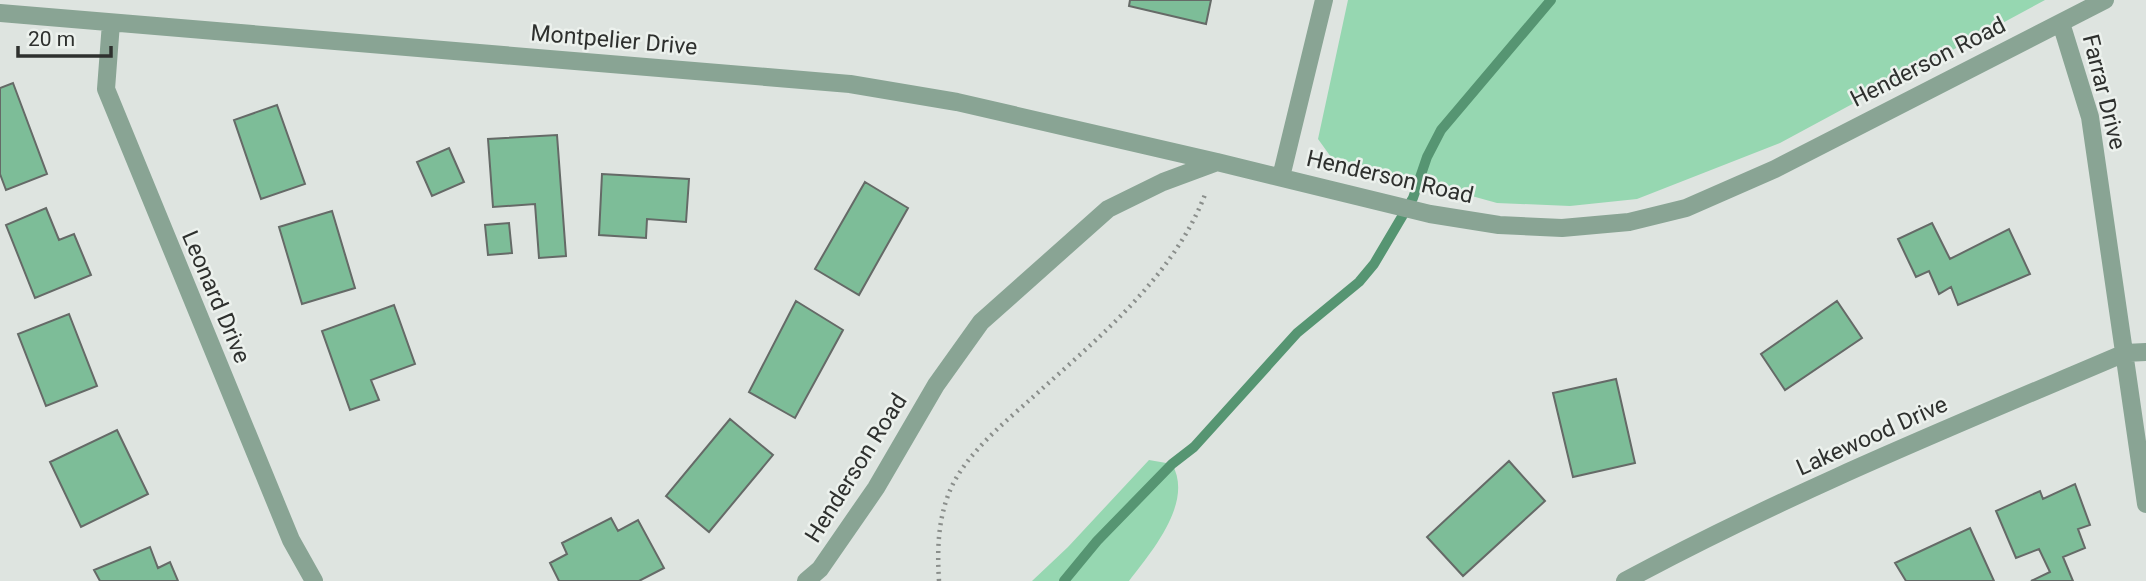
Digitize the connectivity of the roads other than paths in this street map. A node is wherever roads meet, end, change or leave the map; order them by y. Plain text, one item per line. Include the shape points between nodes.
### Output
1 (1324, 0) edge
2 (2105, 0) edge
3 (0, 13) edge
4 (111, 23) junction
5 (2061, 23) junction
6 (1217, 162) junction
7 (1281, 177) junction
8 (2146, 352) edge
9 (2125, 353) junction
10 (2146, 505) edge
11 (314, 581) edge
12 (806, 581) edge
13 (1625, 581) edge

1 - 7 street
2 - 5 street, Henderson Road
3 - 4 street, Montpelier Drive
4 - 6 street, Montpelier Drive via 850,84 957,102
4 - 11 street, Leonard Drive via 106,89 291,540
5 - 7 street, Henderson Road via 1775,169 1686,208 1629,222 1562,229 1499,225 1430,214
5 - 9 street, Farrar Drive via 2090,117
6 - 7 street, Henderson Road
6 - 12 street, Henderson Road via 1108,209 981,322 936,385 876,488 820,569
8 - 9 street, Lakewood Drive
9 - 10 street, Farrar Drive
9 - 13 street, Lakewood Drive via 1917,441

